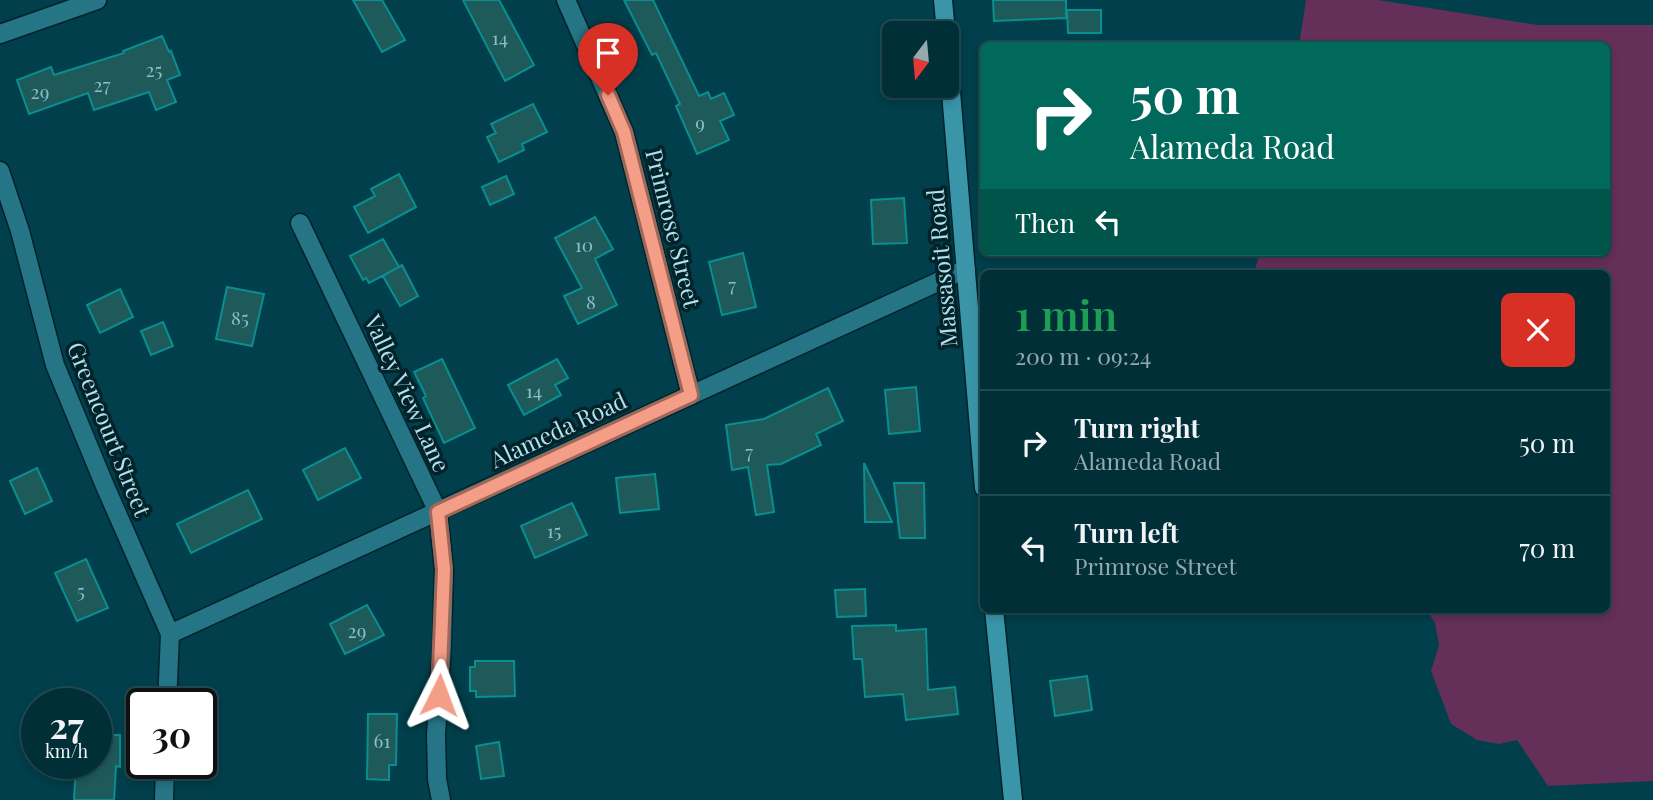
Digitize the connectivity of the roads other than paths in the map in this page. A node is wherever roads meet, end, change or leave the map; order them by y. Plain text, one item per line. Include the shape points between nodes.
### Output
1 (97, 0) edge
2 (566, 0) edge
3 (943, 0) edge
4 (945, 21) edge
5 (0, 34) edge
6 (952, 98) edge
7 (0, 171) edge
8 (300, 223) dead end
9 (966, 269) junction
10 (691, 395) junction
11 (980, 439) edge
12 (438, 512) junction
13 (993, 613) edge
14 (170, 634) junction
15 (168, 688) edge
16 (165, 779) edge
17 (164, 800) edge
18 (441, 800) edge
19 (1013, 800) edge

1 - 5 street
2 - 10 street, Primrose Street via 624,132
3 - 4 main road
6 - 9 main road, Massasoit Road
7 - 14 street, Greencourt Street via 55,365
8 - 12 street, Valley View Lane
9 - 10 street, Alameda Road
9 - 11 main road, Massasoit Road
10 - 12 street, Alameda Road
12 - 14 street, Alameda Road
12 - 18 street, Valley View Lane via 444,569 436,734
13 - 19 main road
14 - 15 street, Greencourt Street
16 - 17 street

